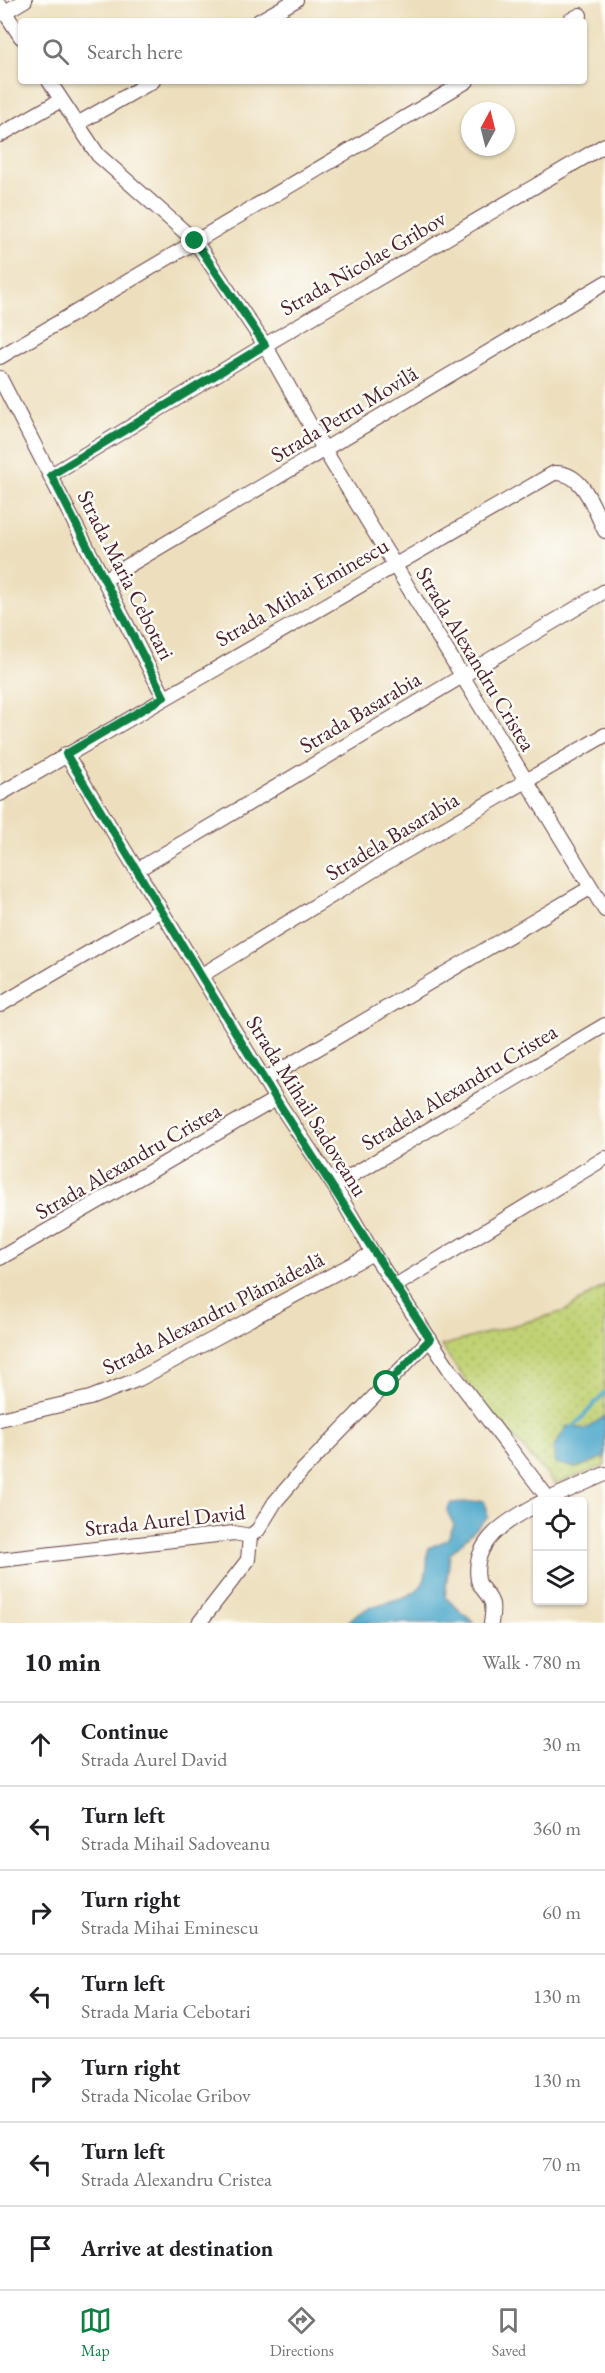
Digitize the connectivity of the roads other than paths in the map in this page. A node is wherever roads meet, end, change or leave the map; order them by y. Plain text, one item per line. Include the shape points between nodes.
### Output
1 (25, 0) edge
2 (296, 0) edge
3 (2, 8) edge
4 (264, 18) edge
5 (18, 33) edge
6 (51, 84) edge
7 (148, 84) edge
8 (462, 84) edge
9 (61, 100) junction
10 (77, 124) junction
11 (0, 135) edge
12 (605, 145) edge
13 (195, 241) junction
14 (605, 283) edge
15 (265, 345) junction
16 (0, 357) edge
17 (0, 378) edge
18 (325, 451) junction
19 (51, 475) junction
20 (605, 531) edge
21 (393, 564) junction
22 (104, 580) junction
23 (605, 591) edge
24 (462, 675) junction
25 (164, 697) junction
26 (605, 735) edge
27 (66, 754) junction
28 (526, 781) junction
29 (0, 794) edge
30 (137, 870) junction
31 (590, 888) junction
32 (161, 910) junction
33 (605, 910) edge
34 (202, 975) junction
35 (0, 1005) edge
36 (605, 1025) edge
37 (264, 1080) junction
38 (276, 1099) junction
39 (605, 1158) edge
40 (334, 1186) junction
41 (373, 1253) junction
42 (0, 1258) edge
43 (395, 1286) junction
44 (430, 1339) junction
45 (0, 1419) edge
46 (605, 1474) edge
47 (540, 1497) edge
48 (552, 1497) edge
49 (533, 1507) edge
50 (250, 1536) junction
51 (0, 1560) edge
52 (199, 1623) edge
53 (491, 1623) edge

1 - 3 street
2 - 4 street
3 - 5 street
6 - 9 street, Strada Alexandru Cristea
7 - 10 street
8 - 13 street
9 - 10 street, Strada Alexandru Cristea
9 - 11 street
10 - 13 street, Strada Alexandru Cristea via 98,155
12 - 15 street, Strada Nicolae Gribov
13 - 15 street, Strada Alexandru Cristea
13 - 16 street
14 - 18 street, Strada Petru Movilă
15 - 18 street, Strada Alexandru Cristea
15 - 19 street, Strada Nicolae Gribov
17 - 19 street, Strada Maria Cebotari
18 - 21 street, Strada Alexandru Cristea
18 - 22 street, Strada Petru Movilă
19 - 22 street, Strada Maria Cebotari
20 - 21 street, Strada Mihai Eminescu via 581,484 574,476 554,472
21 - 24 street, Strada Alexandru Cristea
21 - 25 street, Strada Mihai Eminescu
22 - 25 street, Strada Maria Cebotari
23 - 24 street, Strada Basarabia
24 - 28 street, Strada Alexandru Cristea
24 - 30 street, Strada Basarabia
25 - 27 street, Strada Mihai Eminescu
26 - 28 street, Stradela Basarabia
27 - 29 street, Strada Mihai Eminescu
27 - 30 street, Strada Mihail Sadoveanu
28 - 31 street, Strada Alexandru Cristea
28 - 34 street, Stradela Basarabia
30 - 32 street, Strada Mihail Sadoveanu
31 - 33 street, Strada Alexandru Cristea
31 - 37 street
32 - 34 street, Strada Mihail Sadoveanu
32 - 35 street
34 - 37 street, Strada Mihail Sadoveanu
36 - 40 street, Stradela Alexandru Cristea
37 - 38 street, Strada Mihail Sadoveanu
38 - 40 street, Strada Mihail Sadoveanu
38 - 42 street, Strada Alexandru Cristea
39 - 43 street
40 - 41 street, Strada Mihail Sadoveanu
41 - 43 street, Strada Mihail Sadoveanu
41 - 45 street, Strada Alexandru Plămădeală via 139,1379 90,1398
43 - 44 street, Strada Mihail Sadoveanu
44 - 47 street, Strada Mihail Sadoveanu
44 - 50 street, Strada Aurel David via 301,1472
46 - 48 street
49 - 53 street via 498,1529 481,1547 478,1582 492,1603
50 - 51 street, Strada Aurel David via 234,1533
50 - 52 street via 248,1560

